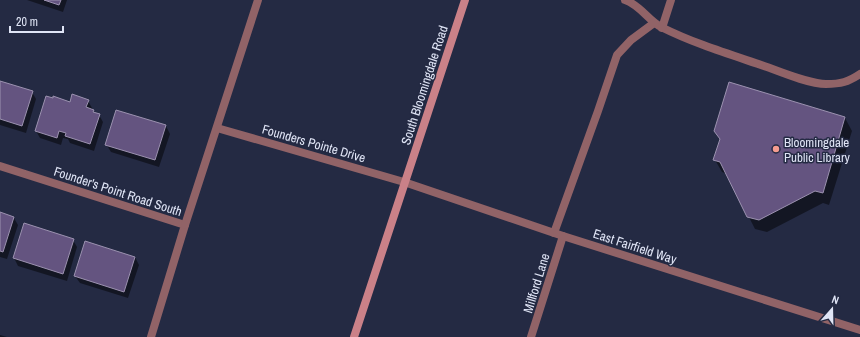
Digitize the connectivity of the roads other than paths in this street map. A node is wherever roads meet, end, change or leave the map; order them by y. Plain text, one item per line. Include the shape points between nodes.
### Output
1 (258, 0) edge
2 (465, 0) edge
3 (625, 0) edge
4 (671, 0) edge
5 (654, 23) junction
6 (662, 28) junction
7 (860, 74) edge
8 (217, 128) junction
9 (0, 166) edge
10 (404, 182) junction
11 (185, 225) junction
12 (554, 233) junction
13 (563, 236) junction
14 (860, 330) edge
15 (151, 337) edge
16 (354, 337) edge
17 (532, 337) edge

1 - 8 street
2 - 10 main road, South Bloomingdale Road
3 - 5 street via 632,2
4 - 6 street
5 - 6 street
5 - 12 street via 631,40 617,55
6 - 7 street via 798,78 825,84 849,82
8 - 10 street, Founders Pointe Drive
8 - 11 street
9 - 11 street, Founder's Point Road South
10 - 12 street, East Fairfield Way
10 - 16 main road, South Bloomingdale Road
11 - 15 street, Founder's Point Road South
12 - 13 street, East Fairfield Way
13 - 14 street, East Fairfield Way
13 - 17 street, Millford Lane

